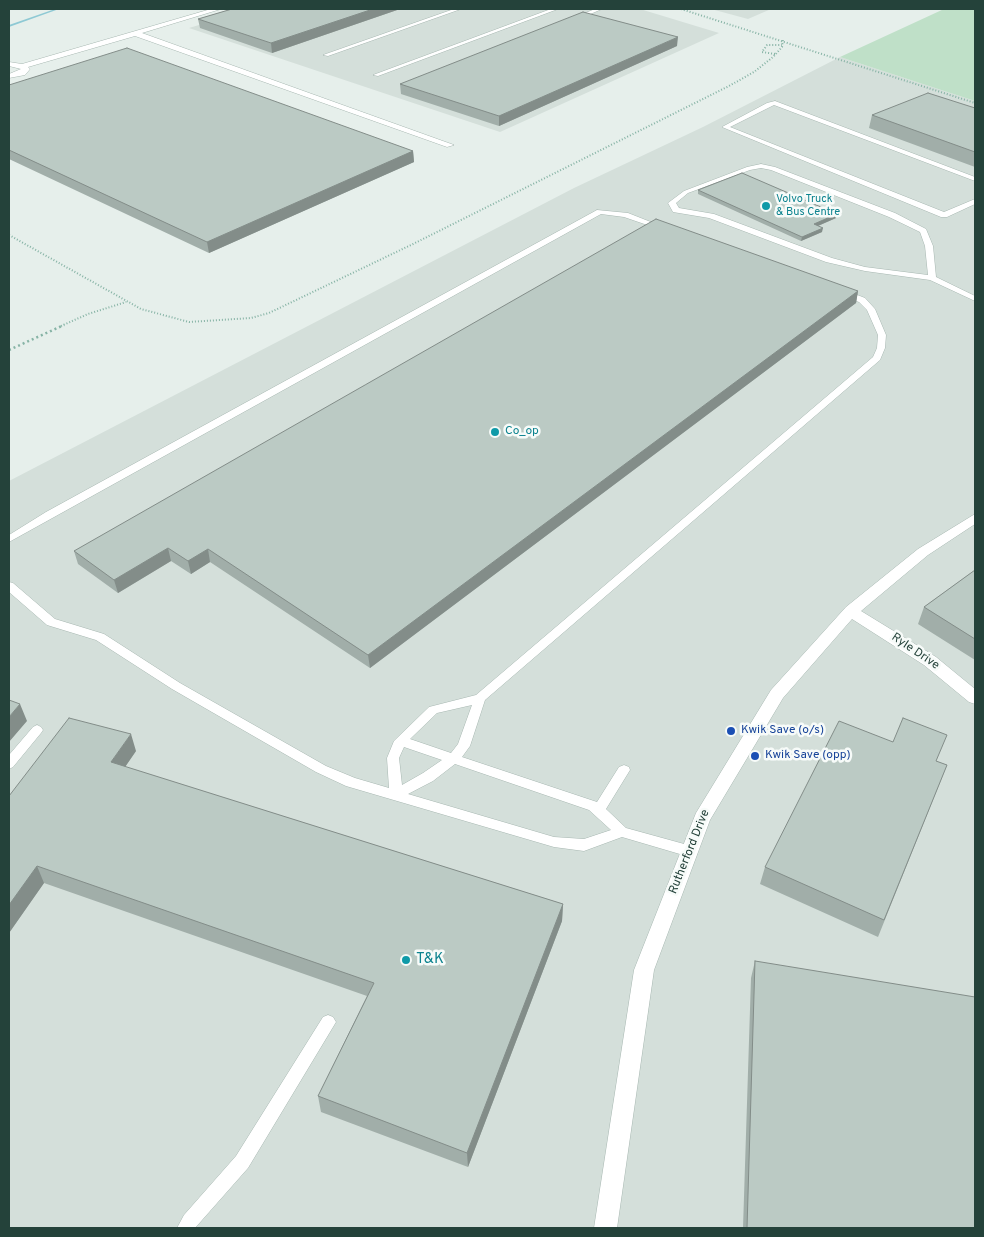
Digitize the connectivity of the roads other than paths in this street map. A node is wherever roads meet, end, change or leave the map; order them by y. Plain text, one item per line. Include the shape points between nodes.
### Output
1 (218, 9) edge
2 (458, 9) edge
3 (555, 9) edge
4 (599, 9) edge
5 (586, 14) edge
6 (137, 34) junction
7 (326, 55) dead end
8 (9, 64) edge
9 (23, 66) junction
10 (376, 75) dead end
11 (9, 76) edge
12 (450, 145) dead end
13 (975, 179) edge
14 (975, 201) edge
15 (672, 232) edge
16 (932, 278) junction
17 (831, 288) edge
18 (975, 299) edge
19 (975, 518) edge
20 (9, 540) edge
21 (9, 586) edge
22 (851, 611) junction
23 (480, 698) junction
24 (975, 698) edge
25 (37, 730) dead end
26 (400, 742) junction
27 (453, 759) junction
28 (9, 764) edge
29 (624, 770) dead end
30 (396, 794) junction
31 (599, 809) junction
32 (622, 832) junction
33 (690, 851) junction
34 (328, 1022) dead end
35 (186, 1228) edge
36 (604, 1228) edge

1 - 6 street
2 - 7 lane
3 - 10 lane
4 - 5 lane
6 - 9 street
6 - 12 street
8 - 9 street
9 - 11 street via 26,69 22,72
13 - 14 lane via 775,103 726,127 944,215
15 - 20 lane via 626,215 600,212 59,509
16 - 16 lane via 865,269 829,260 711,216 676,210 672,203 686,192 749,168 773,168 892,215 923,231 929,246
16 - 18 lane
17 - 23 lane via 862,300 871,308 882,335 877,358
19 - 22 street, Rutherford Drive via 923,552
21 - 30 lane via 52,622 100,637 176,686 321,769 351,782
22 - 24 street, Ryle Drive via 930,661
22 - 33 street, Rutherford Drive via 777,694 702,818
23 - 26 lane via 433,710
23 - 27 lane via 464,746
25 - 28 lane
26 - 27 lane
26 - 30 lane via 393,758
27 - 30 lane
27 - 31 lane
29 - 31 lane
30 - 32 lane via 554,842 584,845
31 - 32 lane
32 - 33 lane
33 - 36 street, Rutherford Drive via 644,970
34 - 35 lane via 242,1162

